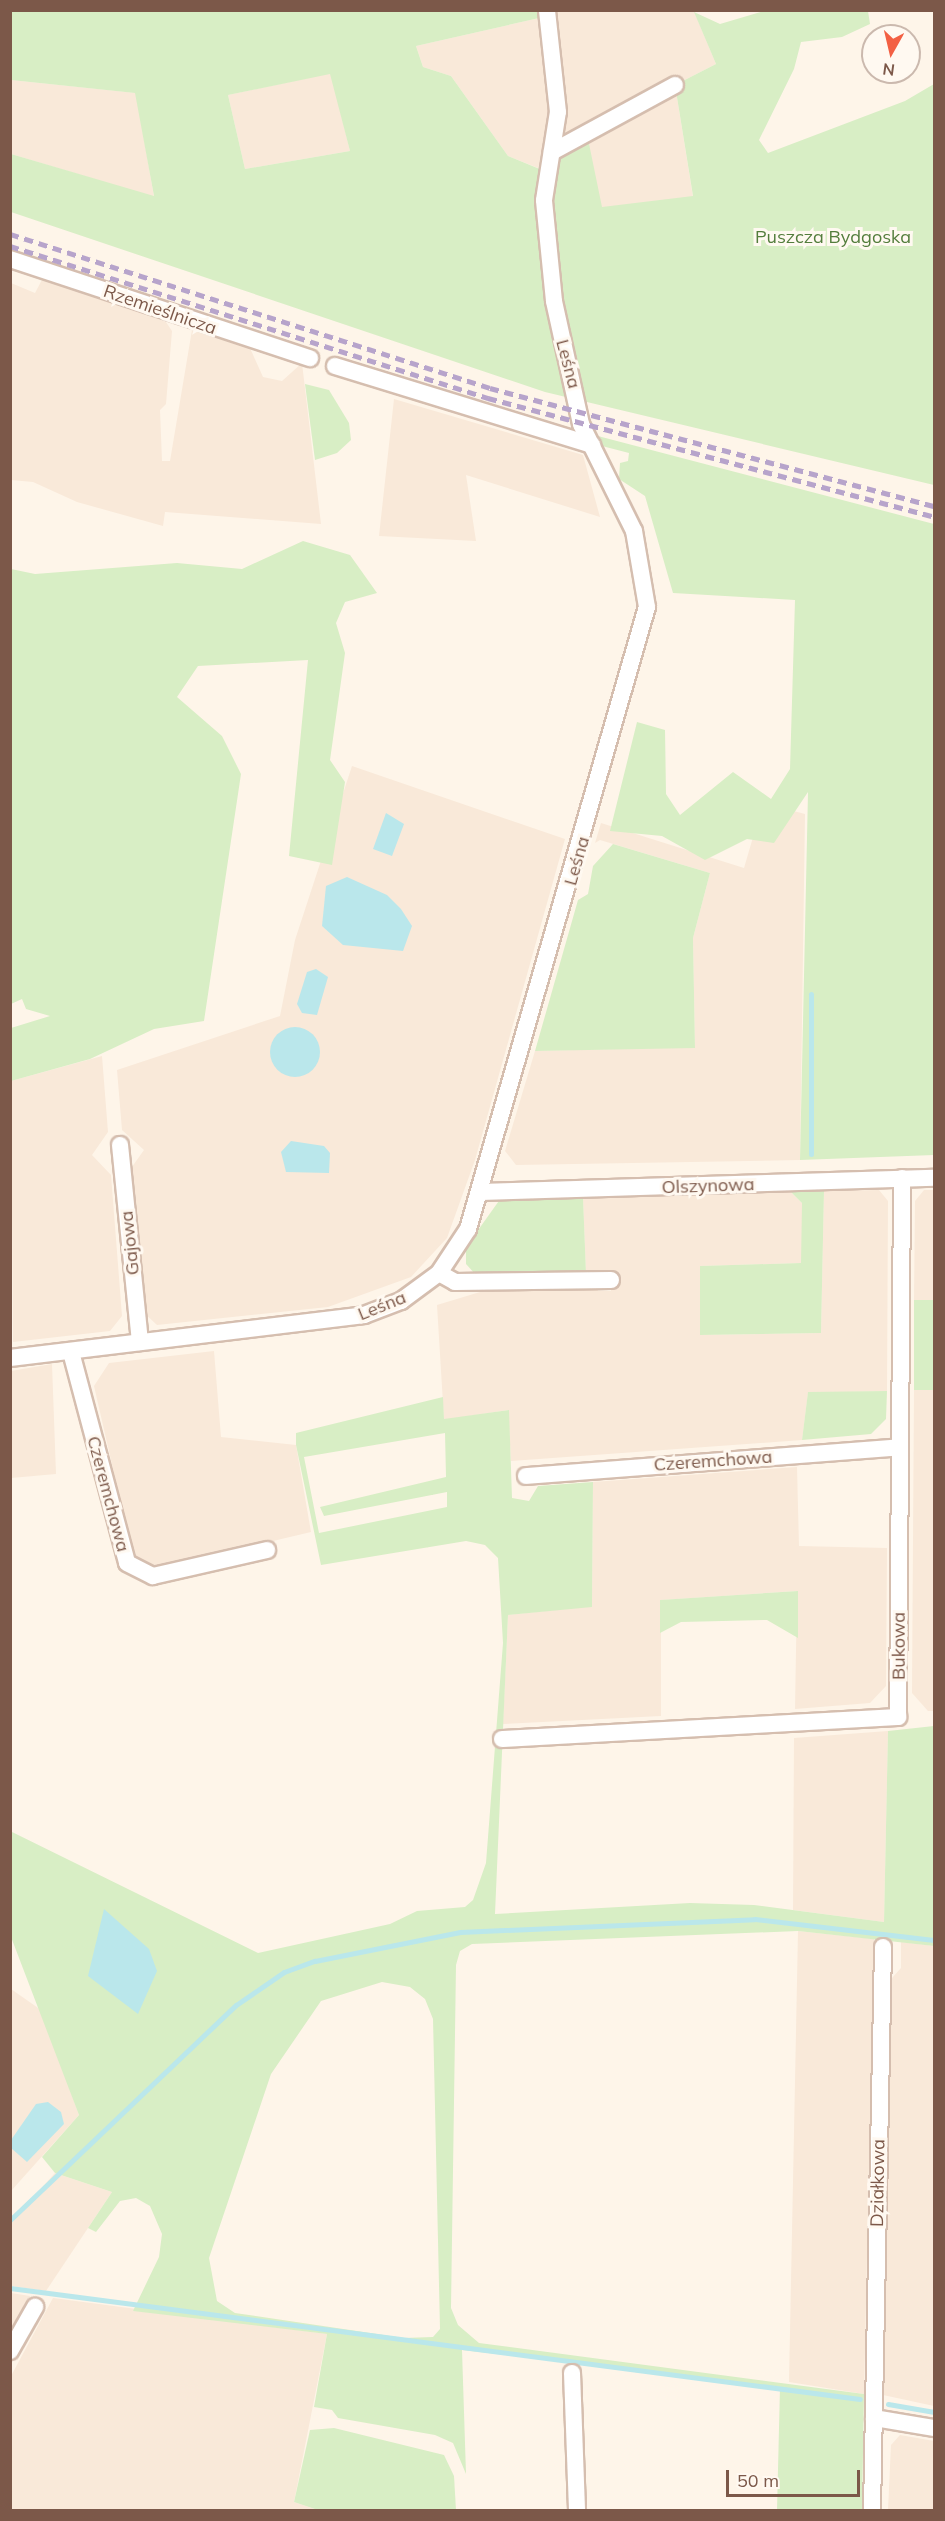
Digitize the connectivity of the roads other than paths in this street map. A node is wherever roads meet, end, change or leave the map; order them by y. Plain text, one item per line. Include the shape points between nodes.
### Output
1 (547, 10) edge
2 (675, 85) dead end
3 (552, 152) junction
4 (10, 258) edge
5 (310, 358) dead end
6 (335, 366) dead end
7 (592, 445) junction
8 (120, 1145) dead end
9 (902, 1178) junction
10 (934, 1178) edge
11 (481, 1192) junction
12 (438, 1273) junction
13 (611, 1280) dead end
14 (140, 1342) junction
15 (71, 1352) junction
16 (10, 1358) edge
17 (899, 1447) junction
18 (526, 1476) dead end
19 (267, 1550) dead end
20 (502, 1739) dead end
21 (883, 1947) dead end
22 (35, 2307) dead end
23 (10, 2351) edge
24 (572, 2373) dead end
25 (874, 2418) junction
26 (934, 2428) edge
27 (577, 2511) edge
28 (872, 2511) edge

1 - 3 street, Leśna via 558,112
2 - 3 street
3 - 7 street, Leśna via 544,200 549,268 581,424
4 - 5 street, Rzemieślnicza
6 - 7 street
7 - 11 street, Leśna via 634,531 645,586 646,625
8 - 14 street, Gajowa
9 - 10 street, Olszynowa
9 - 11 street, Olszynowa
9 - 17 street, Bukowa
11 - 12 street, Leśna via 452,1260
12 - 13 street via 455,1282
12 - 14 street, Leśna via 401,1301 364,1315
14 - 15 street, Leśna
15 - 16 street, Leśna
15 - 19 street, Czeremchowa via 127,1563 153,1576
17 - 18 street, Czeremchowa
17 - 20 street, Bukowa via 898,1717
21 - 25 street, Działkowa
22 - 23 street
24 - 27 street
25 - 26 street
25 - 28 street, Działkowa

